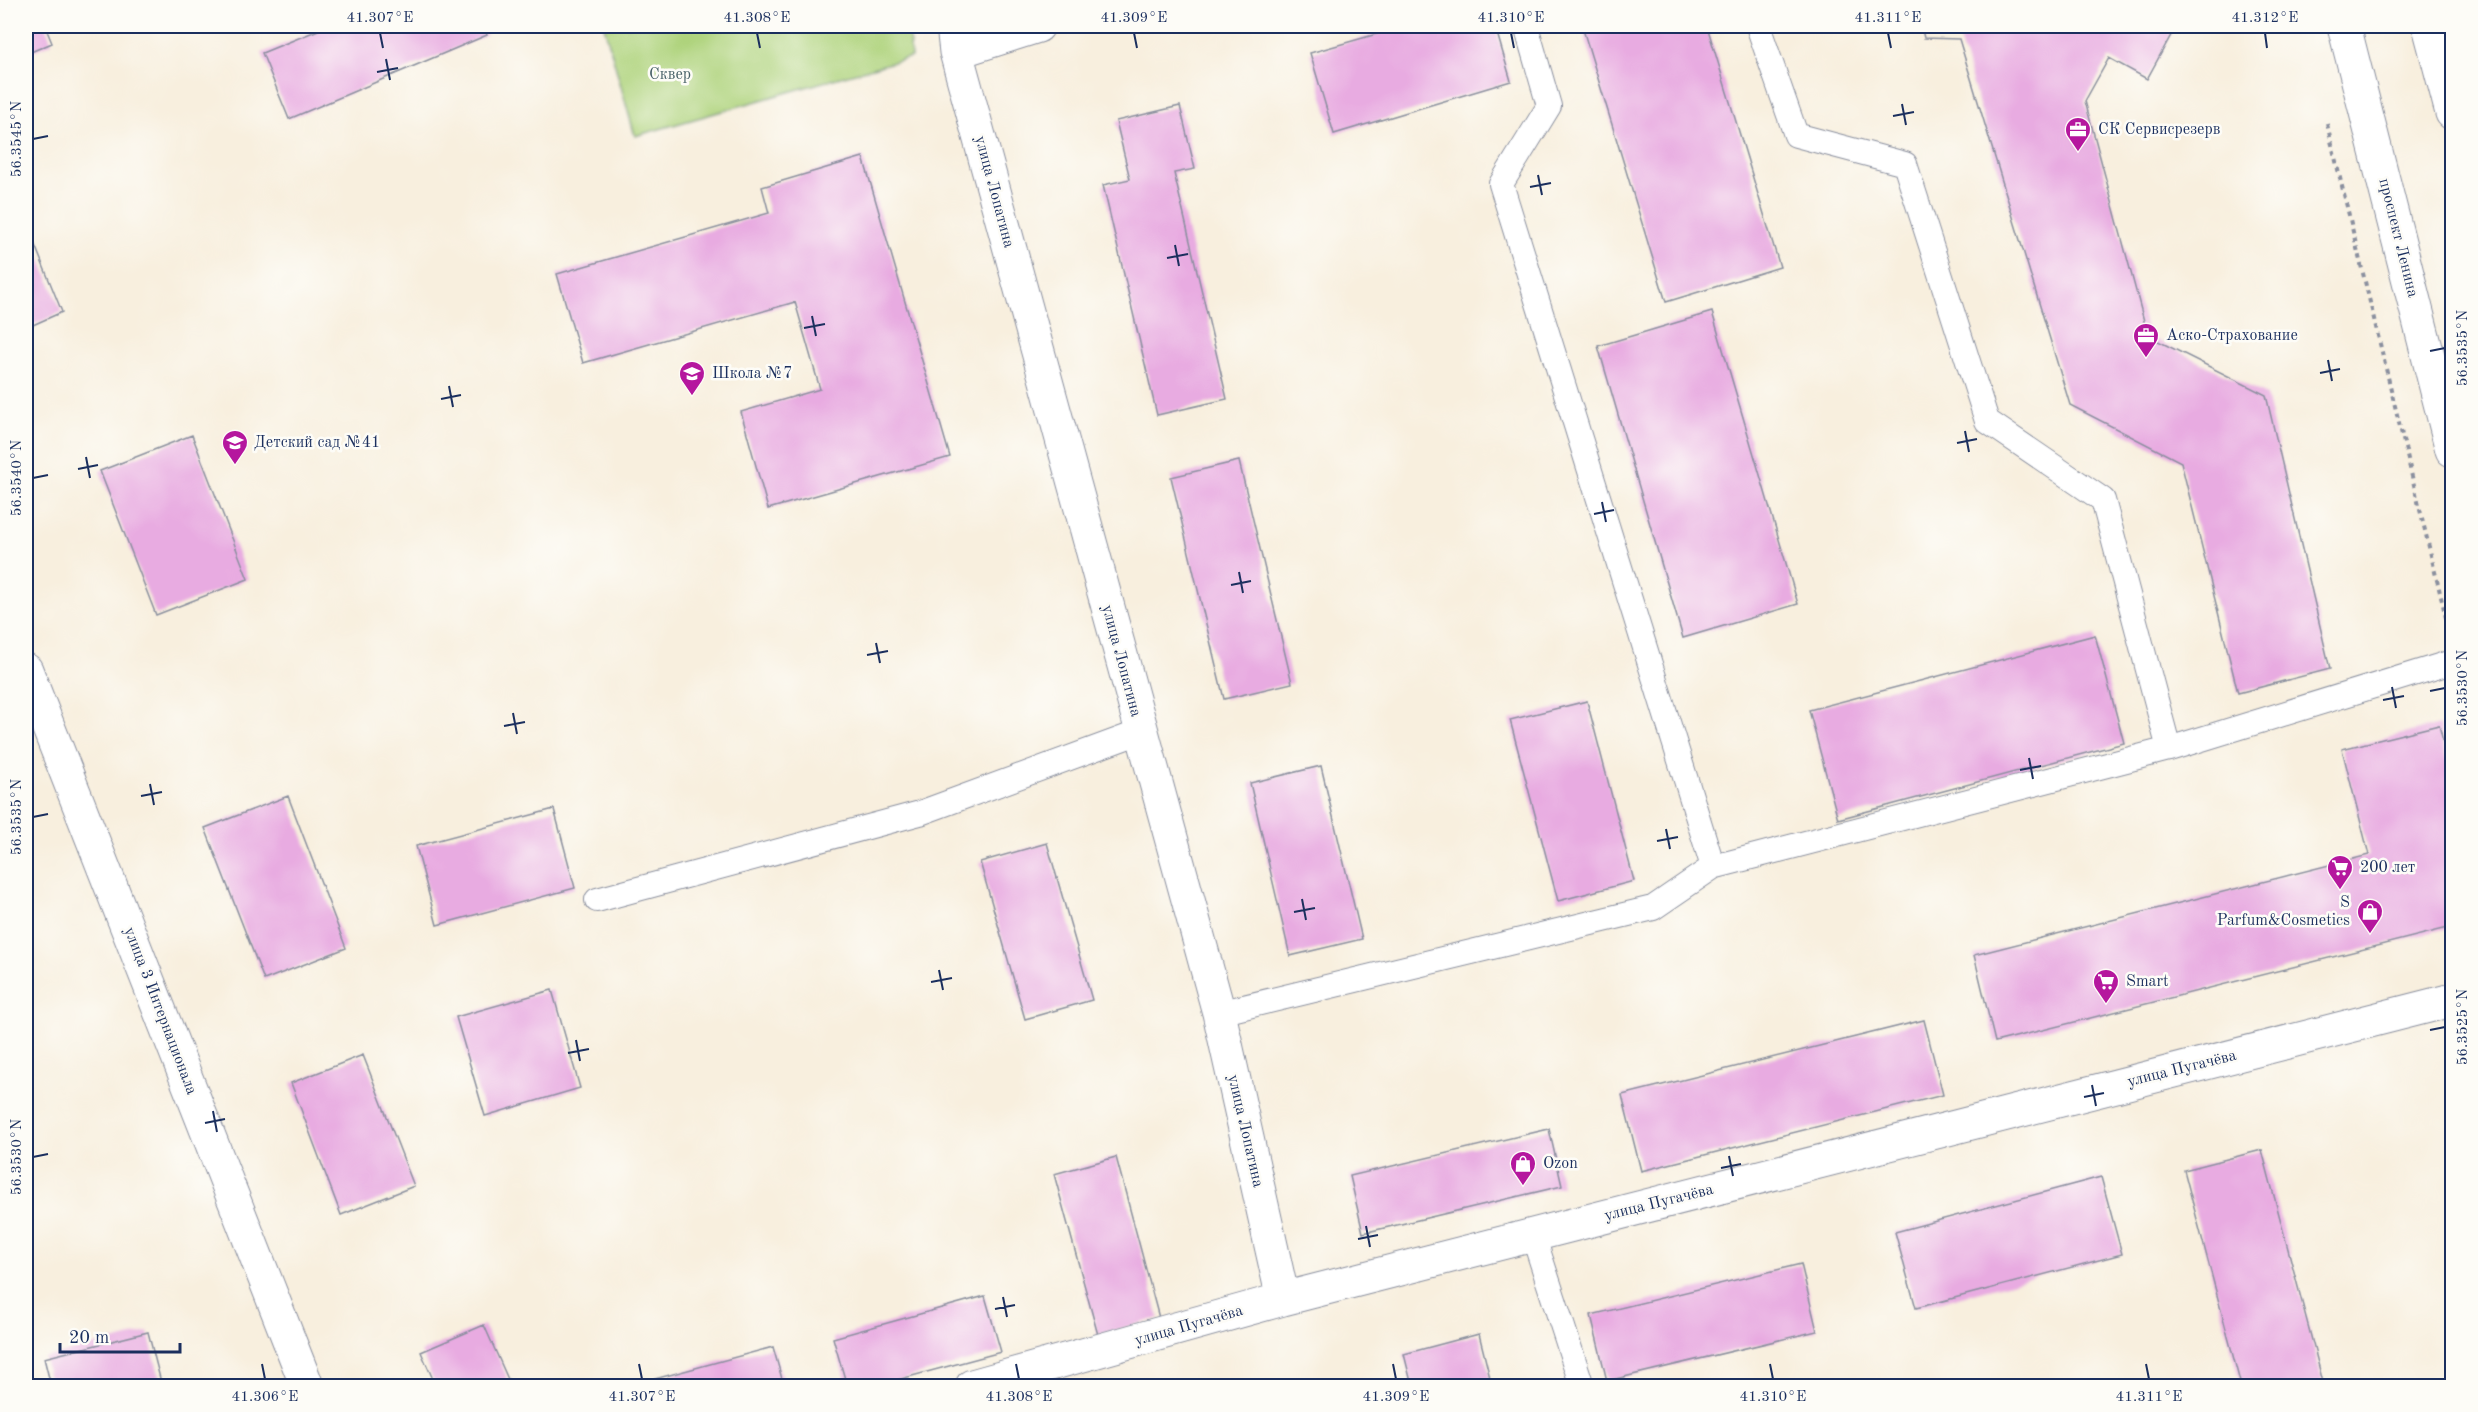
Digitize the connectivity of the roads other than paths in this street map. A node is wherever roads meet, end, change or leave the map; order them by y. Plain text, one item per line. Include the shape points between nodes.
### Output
1 (1038, 26) edge
2 (1526, 26) edge
3 (1758, 26) edge
4 (2344, 26) edge
5 (2429, 26) edge
6 (954, 39) edge
7 (2452, 113) edge
8 (2452, 450) edge
9 (2452, 662) edge
10 (26, 670) edge
11 (1140, 732) junction
12 (38, 735) edge
13 (2169, 749) junction
14 (1713, 867) junction
15 (597, 900) dead end
16 (2452, 1000) edge
17 (1219, 1013) junction
18 (1533, 1235) junction
19 (1283, 1299) junction
20 (307, 1386) edge
21 (972, 1386) edge
22 (1582, 1386) edge

1 - 6 street
2 - 14 lane via 1549,106 1501,184
3 - 13 lane via 1796,135 1905,164 1987,421 2103,501
4 - 8 street, проспект Ленина
5 - 7 street
6 - 11 street, улица Лопатина
9 - 13 lane
10 - 12 street, улица 3 Интернационала
11 - 15 lane via 920,813
11 - 17 street, улица Лопатина
12 - 20 street, улица 3 Интернационала
13 - 14 lane
14 - 17 lane via 1653,908
16 - 18 street, улица Пугачёва
17 - 19 street, улица Лопатина
18 - 19 street, улица Пугачёва
18 - 22 lane
19 - 21 street, улица Пугачёва

